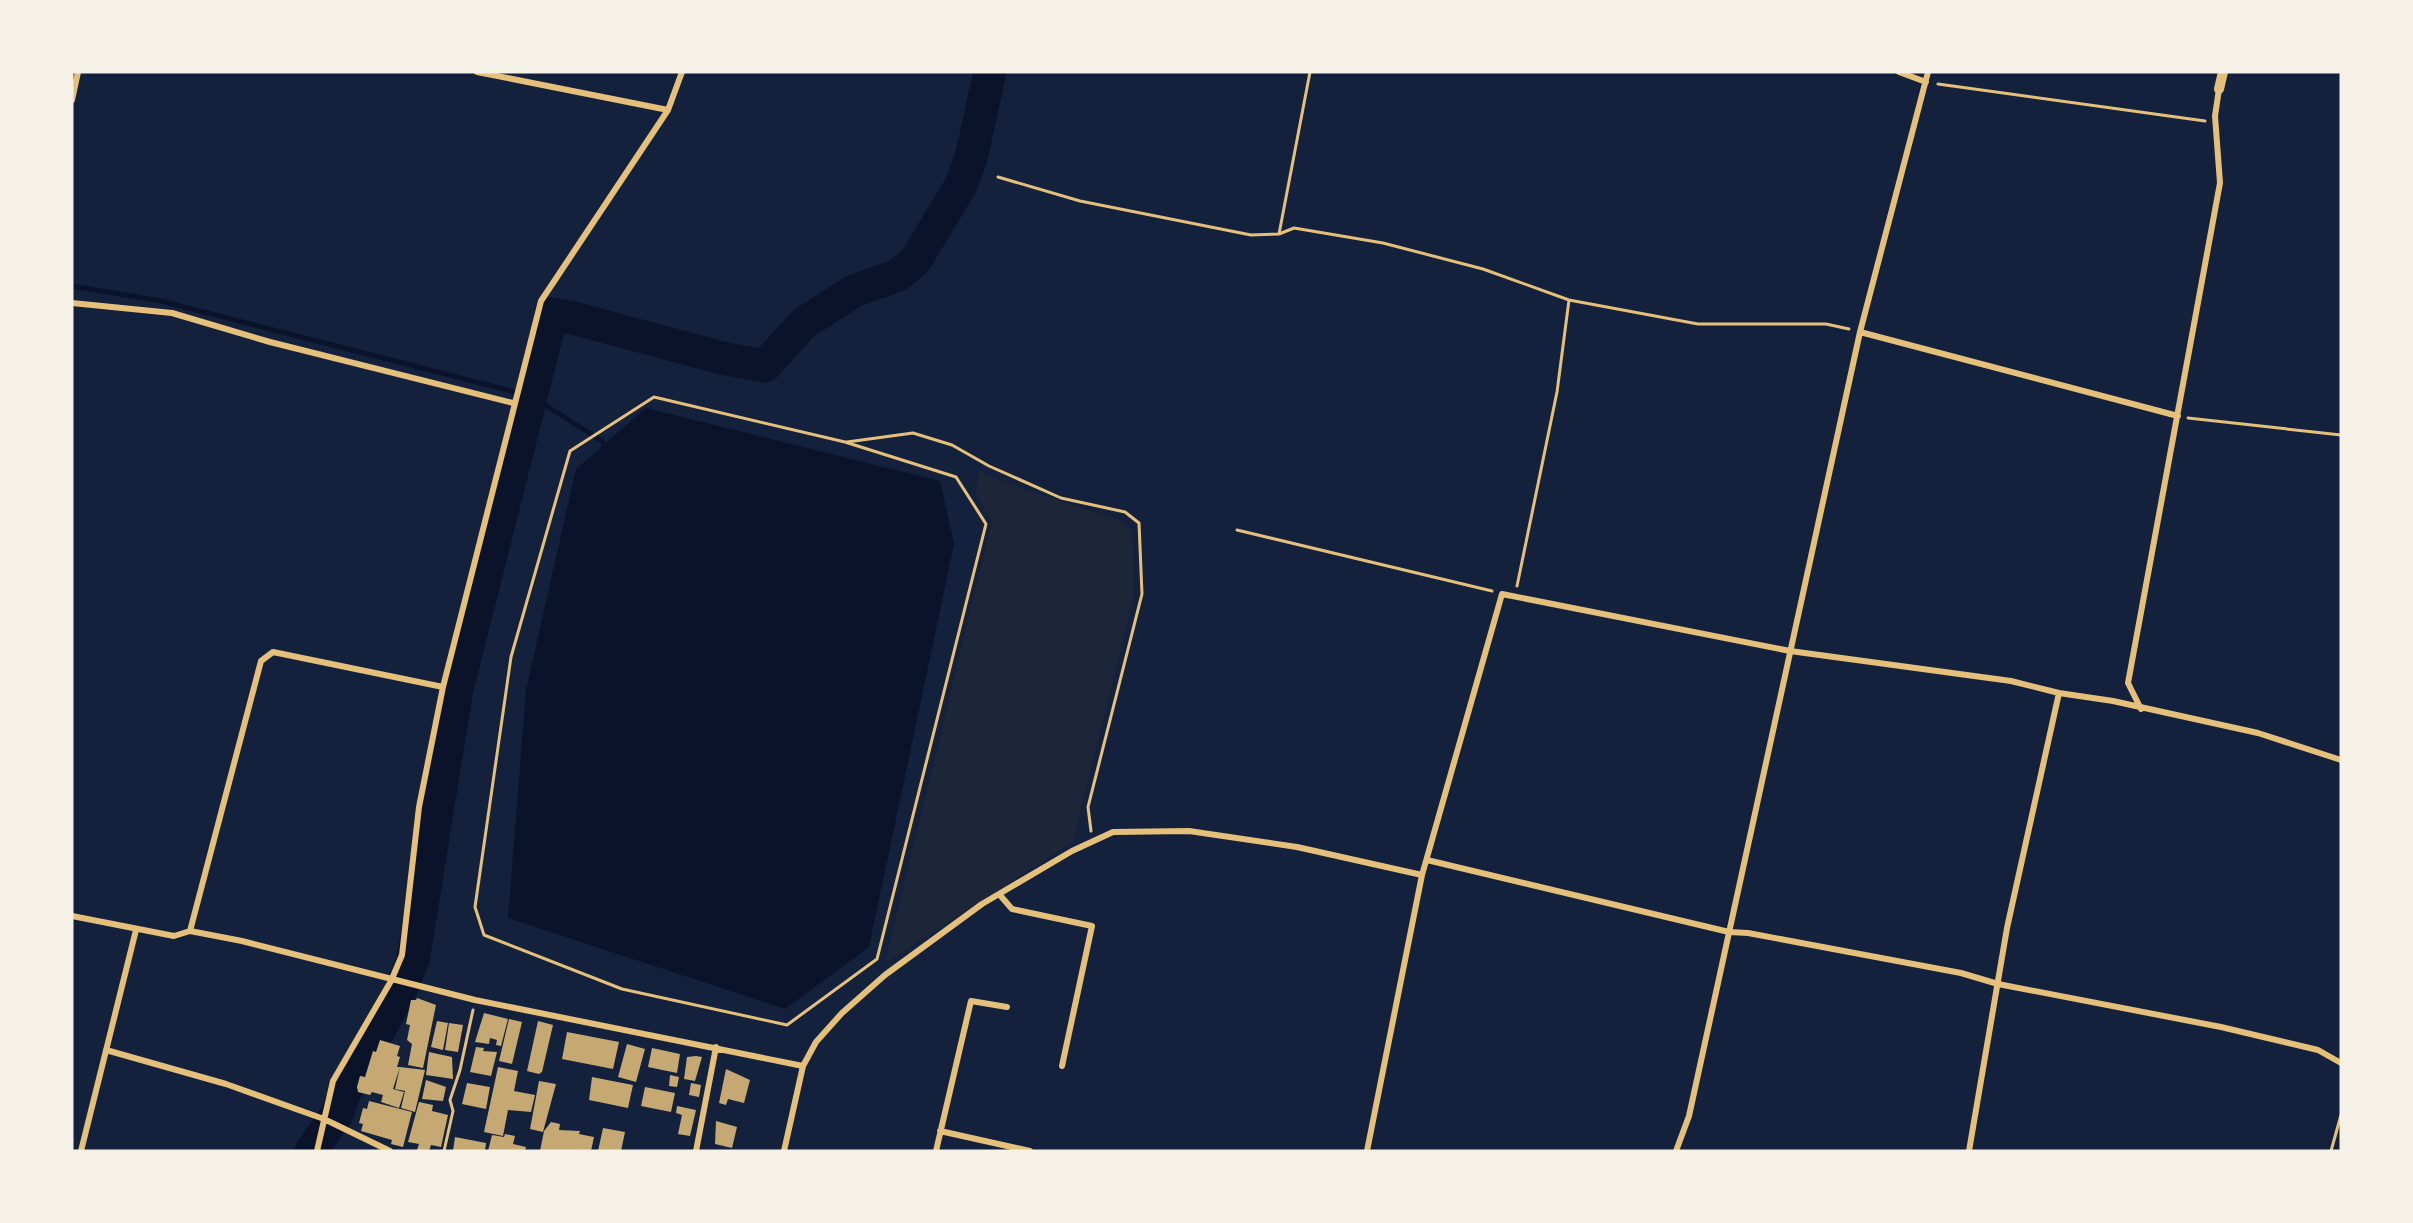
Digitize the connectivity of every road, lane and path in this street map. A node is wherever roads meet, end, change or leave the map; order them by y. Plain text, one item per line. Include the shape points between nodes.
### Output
1 (78, 72) edge
2 (477, 72) edge
3 (681, 72) edge
4 (1310, 72) edge
5 (1899, 72) edge
6 (1928, 72) edge
7 (2223, 72) edge
8 (1926, 82) junction
9 (2219, 89) joint
10 (72, 100) edge
11 (668, 110) junction
12 (2216, 122) junction
13 (998, 177) dead end
14 (1279, 234) junction
15 (1569, 300) junction
16 (72, 303) edge
17 (1860, 332) junction
18 (513, 403) junction
19 (2178, 416) junction
20 (2341, 435) edge
21 (845, 442) junction
22 (1238, 530) dead end
23 (1502, 594) junction
24 (1514, 596) junction
25 (1790, 651) junction
26 (443, 687) junction
27 (2059, 693) junction
28 (2141, 709) junction
29 (2341, 760) edge
30 (1092, 842) junction
31 (1427, 860) junction
32 (1422, 875) junction
33 (999, 894) junction
34 (72, 916) edge
35 (136, 930) junction
36 (190, 931) junction
37 (1729, 932) junction
38 (391, 981) junction
39 (1998, 984) junction
40 (475, 1000) junction
41 (1007, 1007) dead end
42 (716, 1047) junction
43 (106, 1050) junction
44 (2341, 1063) edge
45 (803, 1066) junction
46 (1062, 1066) dead end
47 (2341, 1115) edge
48 (324, 1119) junction
49 (940, 1131) junction
50 (81, 1151) edge
51 (317, 1151) edge
52 (390, 1151) edge
53 (444, 1151) edge
54 (696, 1151) edge
55 (784, 1151) edge
56 (936, 1151) edge
57 (1030, 1151) edge
58 (1367, 1151) edge
59 (1676, 1151) edge
60 (1970, 1151) edge
61 (2331, 1151) edge

1 - 10 street
2 - 11 street
3 - 11 street
4 - 14 path
5 - 8 street
6 - 8 street
7 - 9 street
8 - 12 path
8 - 17 street
9 - 12 street
11 - 18 street via 541,302
12 - 19 street via 2220,183
13 - 14 path via 1080,201 1251,235
14 - 15 path via 1294,228 1383,243 1483,269
15 - 17 path via 1698,324 1826,324
15 - 24 path via 1557,392
16 - 18 street via 172,313 270,342
17 - 19 street
17 - 25 street
18 - 26 street
19 - 20 path
19 - 28 street via 2128,683
21 - 21 path via 956,477 986,524 877,959 787,1025 622,989 484,935 475,907 511,657 570,451 654,397
21 - 30 path via 913,433 952,445 1061,498 1125,512 1139,524 1142,594 1088,807
22 - 23 path
23 - 24 street
23 - 31 street
24 - 25 street
25 - 27 street via 2011,681
25 - 37 street
26 - 36 street via 273,652 261,661
26 - 38 street via 419,807 402,955
27 - 28 street
27 - 39 street
28 - 29 street via 2258,733
30 - 32 street via 1113,832 1189,831 1297,847
30 - 33 street
31 - 32 street
31 - 37 street
32 - 58 street
33 - 45 street via 876,983 816,1042
33 - 46 street via 1012,909 1092,926
34 - 35 street
35 - 36 street via 174,936
35 - 43 street
36 - 38 street
37 - 39 street via 1961,973
37 - 59 street via 1689,1116
38 - 40 street
38 - 48 street via 333,1082
39 - 44 street via 2243,1032 2318,1050
39 - 60 street
40 - 42 street via 661,1040
40 - 53 path via 450,1100 453,1111
41 - 49 street via 971,1001
42 - 45 street
42 - 54 street
43 - 48 street via 226,1084
43 - 50 street
45 - 55 street
47 - 61 path
48 - 51 street
48 - 52 street
49 - 56 street
49 - 57 street

